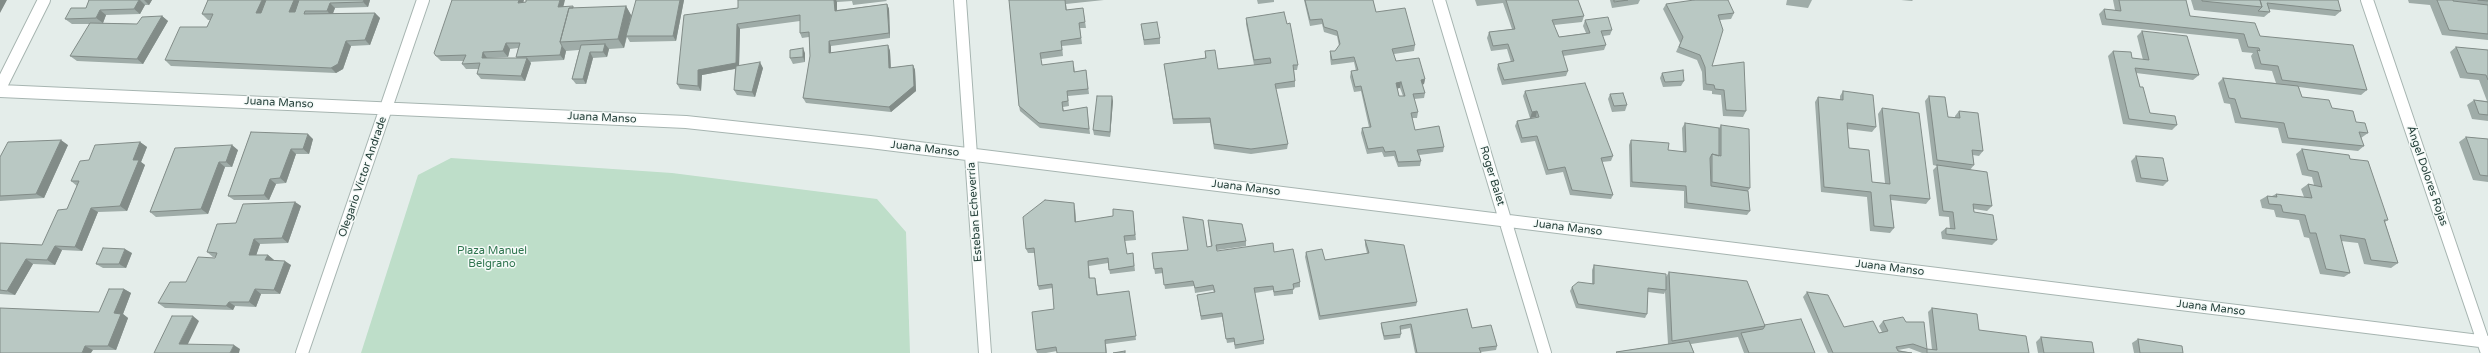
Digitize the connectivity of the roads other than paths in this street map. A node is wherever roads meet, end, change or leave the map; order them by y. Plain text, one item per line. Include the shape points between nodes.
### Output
1 (44, 0) edge
2 (423, 0) edge
3 (960, 0) edge
4 (1440, 0) edge
5 (2366, 0) edge
6 (0, 90) edge
7 (386, 108) junction
8 (971, 154) junction
9 (1505, 220) junction
10 (2486, 346) edge
11 (302, 353) edge
12 (985, 353) edge
13 (1544, 353) edge

1 - 6 street
2 - 7 street, Olegario Víctor Andrade
3 - 8 street, Esteban Echeverría
4 - 9 street, Roger Balet
5 - 10 street, Ángel Dolores Rojas
6 - 7 street, Juana Manso
7 - 8 street, Juana Manso via 686,122
7 - 11 street, Olegario Víctor Andrade
8 - 9 street, Juana Manso
8 - 12 street, Esteban Echeverría
9 - 10 street, Juana Manso
9 - 13 street, Roger Balet

